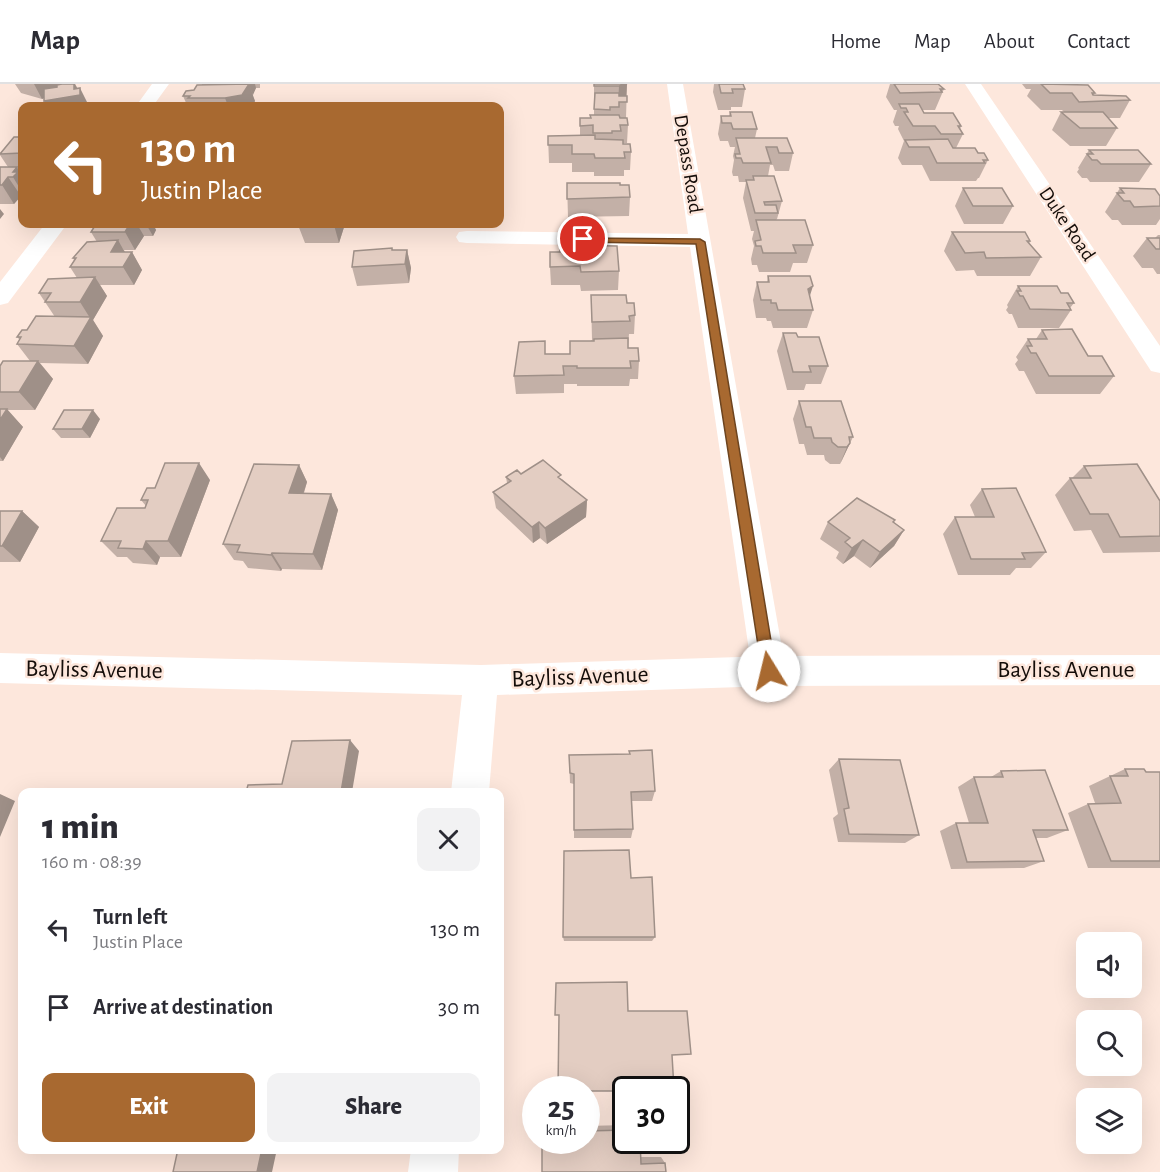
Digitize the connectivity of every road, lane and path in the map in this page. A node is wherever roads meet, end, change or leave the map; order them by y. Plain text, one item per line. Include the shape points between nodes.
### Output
1 (161, 84) edge
2 (675, 84) edge
3 (973, 84) edge
4 (147, 102) edge
5 (53, 228) edge
6 (467, 237) dead end
7 (700, 242) junction
8 (0, 298) edge
9 (1160, 364) edge
10 (0, 668) edge
11 (1160, 670) edge
12 (769, 671) junction
13 (481, 680) junction
14 (470, 788) edge
15 (435, 1154) edge
16 (433, 1172) edge

1 - 4 street
2 - 7 street, Depass Road
3 - 9 street, Duke Road
5 - 8 street
6 - 7 street
7 - 12 street, Depass Road
10 - 13 street, Bayliss Avenue
11 - 12 street, Bayliss Avenue
12 - 13 street, Bayliss Avenue
13 - 14 street
15 - 16 street

